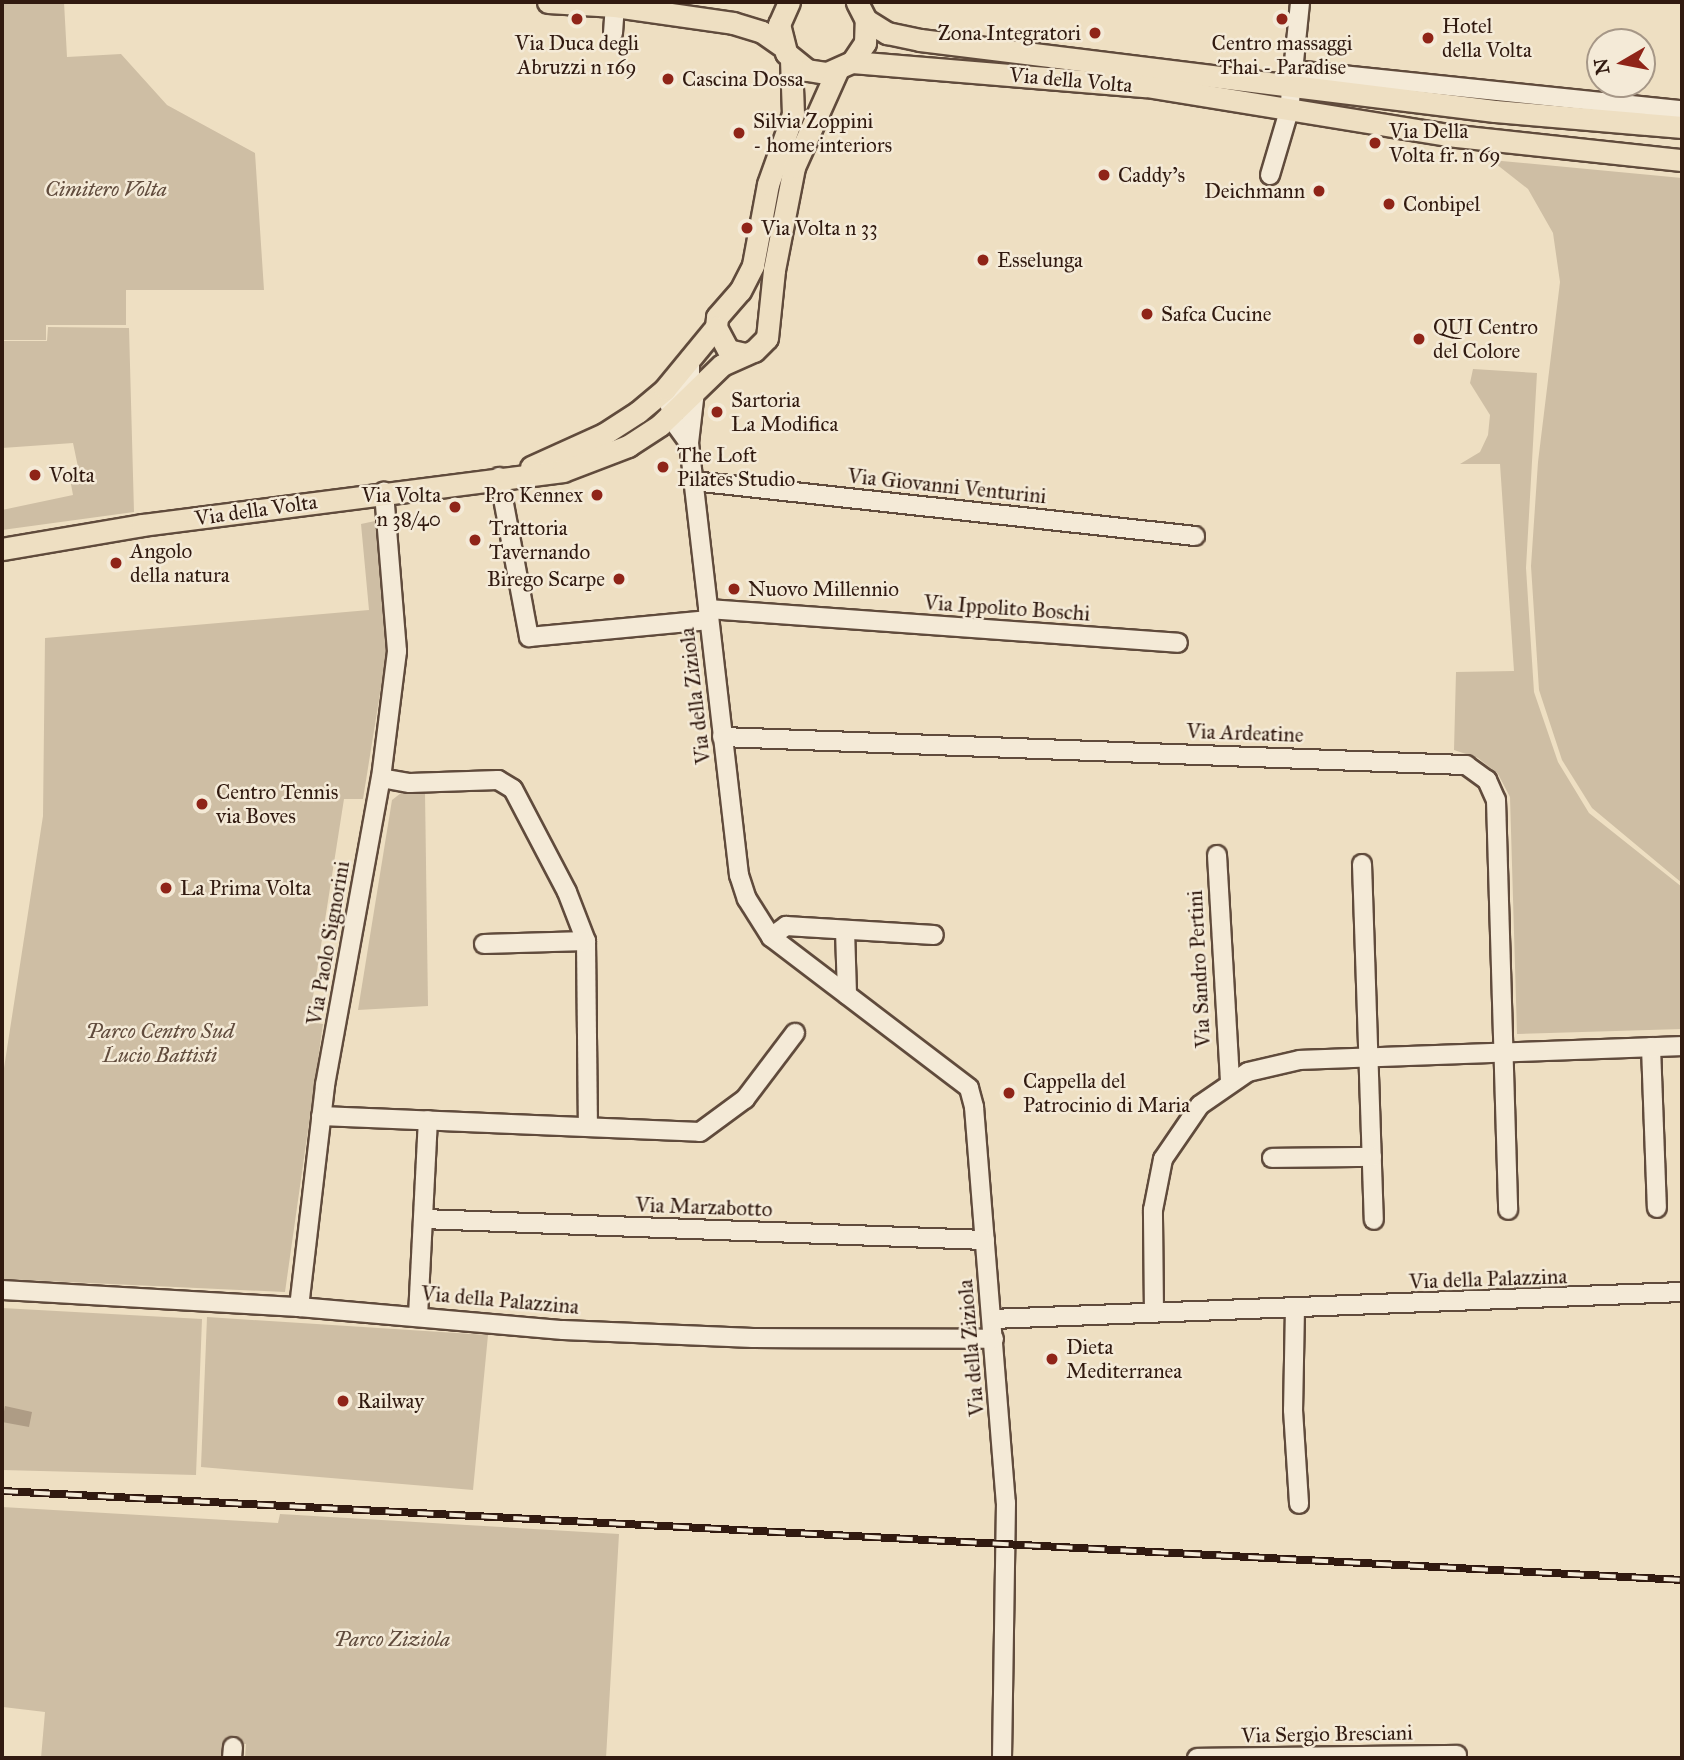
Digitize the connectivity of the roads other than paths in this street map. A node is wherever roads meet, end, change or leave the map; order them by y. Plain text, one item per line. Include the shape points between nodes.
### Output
1 (548, 2) edge
2 (789, 2) edge
3 (1300, 2) edge
4 (615, 6) junction
5 (862, 11) edge
6 (613, 33) dead end
7 (787, 53) junction
8 (844, 67) junction
9 (1293, 78) junction
10 (1682, 110) edge
11 (1289, 111) junction
12 (1682, 127) edge
13 (1682, 160) edge
14 (1270, 175) dead end
15 (731, 302) junction
16 (767, 316) junction
17 (716, 327) junction
18 (745, 354) junction
19 (690, 358) junction
20 (695, 391) junction
21 (672, 413) junction
22 (688, 443) junction
23 (505, 477) junction
24 (693, 481) junction
25 (384, 492) junction
26 (1195, 536) dead end
27 (2, 549) edge
28 (708, 615) junction
29 (1178, 643) dead end
30 (722, 737) junction
31 (381, 778) junction
32 (1216, 855) dead end
33 (1362, 864) dead end
34 (845, 930) junction
35 (934, 935) dead end
36 (771, 937) junction
37 (586, 941) junction
38 (484, 944) dead end
39 (847, 995) junction
40 (795, 1033) dead end
41 (1682, 1046) edge
42 (1651, 1047) junction
43 (1502, 1052) junction
44 (1370, 1058) junction
45 (1230, 1081) junction
46 (321, 1116) junction
47 (428, 1120) junction
48 (588, 1126) junction
49 (1372, 1157) junction
50 (1272, 1158) dead end
51 (1657, 1208) dead end
52 (1508, 1209) dead end
53 (423, 1219) junction
54 (1374, 1220) dead end
55 (985, 1240) junction
56 (2, 1290) edge
57 (1682, 1292) edge
58 (299, 1307) junction
59 (1295, 1308) junction
60 (1154, 1314) junction
61 (418, 1316) junction
62 (992, 1319) junction
63 (994, 1339) junction
64 (1299, 1504) dead end
65 (1457, 1755) dead end
66 (1002, 1758) edge
67 (1197, 1758) edge

1 - 4 main road
2 - 7 main road, Via della Volta via 779,24
3 - 9 street
4 - 6 street
4 - 7 main road via 733,23 762,32
5 - 8 main road, Via della Volta via 865,43
5 - 9 main road, Via della Volta via 887,33 920,40
7 - 8 main road, Via della Volta via 807,70
7 - 15 main road, Via della Volta via 793,114 768,184 752,265
8 - 11 main road, Via della Volta via 1146,86
8 - 16 main road, Via della Volta via 794,166
9 - 10 street, Via della Volta
9 - 11 street
9 - 12 main road, Via della Volta
11 - 13 main road, Via della Volta via 1447,135
11 - 14 street
15 - 16 main road via 756,303
15 - 17 main road, Via della Volta via 717,317
16 - 18 main road, Via della Volta via 767,338
17 - 18 main road via 728,349
17 - 19 main road, Via della Volta
18 - 20 main road, Via della Volta via 722,365
19 - 21 street via 690,375 670,397
19 - 23 main road, Via della Volta via 653,400 621,423
20 - 21 main road, Via della Volta
20 - 22 street
21 - 22 street
21 - 23 main road, Via della Volta via 644,436 593,462 563,471
22 - 24 street, Via della Ziziola
23 - 25 main road, Via della Volta
23 - 28 street, Via Ippolito Boschi via 529,637
24 - 26 street, Via Giovanni Venturini
24 - 28 street, Via della Ziziola
25 - 27 main road, Via della Volta
25 - 31 street, Via Paolo Signorini via 397,651
28 - 29 street, Via Ippolito Boschi
28 - 30 street, Via della Ziziola
30 - 36 street, Via della Ziziola via 739,875 753,911
30 - 43 street, Via Ardeatine via 1466,765 1487,780 1496,800
31 - 37 street via 410,783 498,780 513,789 567,892
31 - 46 street, Via Paolo Signorini
32 - 45 street, Via Sandro Pertini
33 - 44 street
34 - 35 street
34 - 36 street via 786,926
34 - 39 street
36 - 39 street, Via della Ziziola
37 - 38 street
37 - 48 street
39 - 55 street, Via della Ziziola via 969,1088
40 - 48 street via 746,1099 700,1132
41 - 42 street
42 - 43 street
42 - 51 street
43 - 44 street
43 - 52 street
44 - 45 street via 1274,1063
44 - 49 street
45 - 60 street via 1200,1105 1163,1158 1153,1210
46 - 47 street
46 - 58 street, Via Paolo Signorini
47 - 48 street
47 - 53 street
49 - 50 street
49 - 54 street
53 - 55 street, Via Marzabotto
53 - 61 street
55 - 62 street, Via della Ziziola
56 - 58 street, Via della Palazzina
57 - 59 street, Via della Palazzina
58 - 61 street, Via della Palazzina
59 - 60 street, Via della Palazzina
59 - 64 street via 1293,1410
60 - 62 street, Via della Palazzina
61 - 63 street, Via della Palazzina via 563,1330 739,1338
62 - 63 street, Via della Ziziola
63 - 66 street, Via della Ziziola via 1007,1545
65 - 67 street, Via Sergio Bresciani

